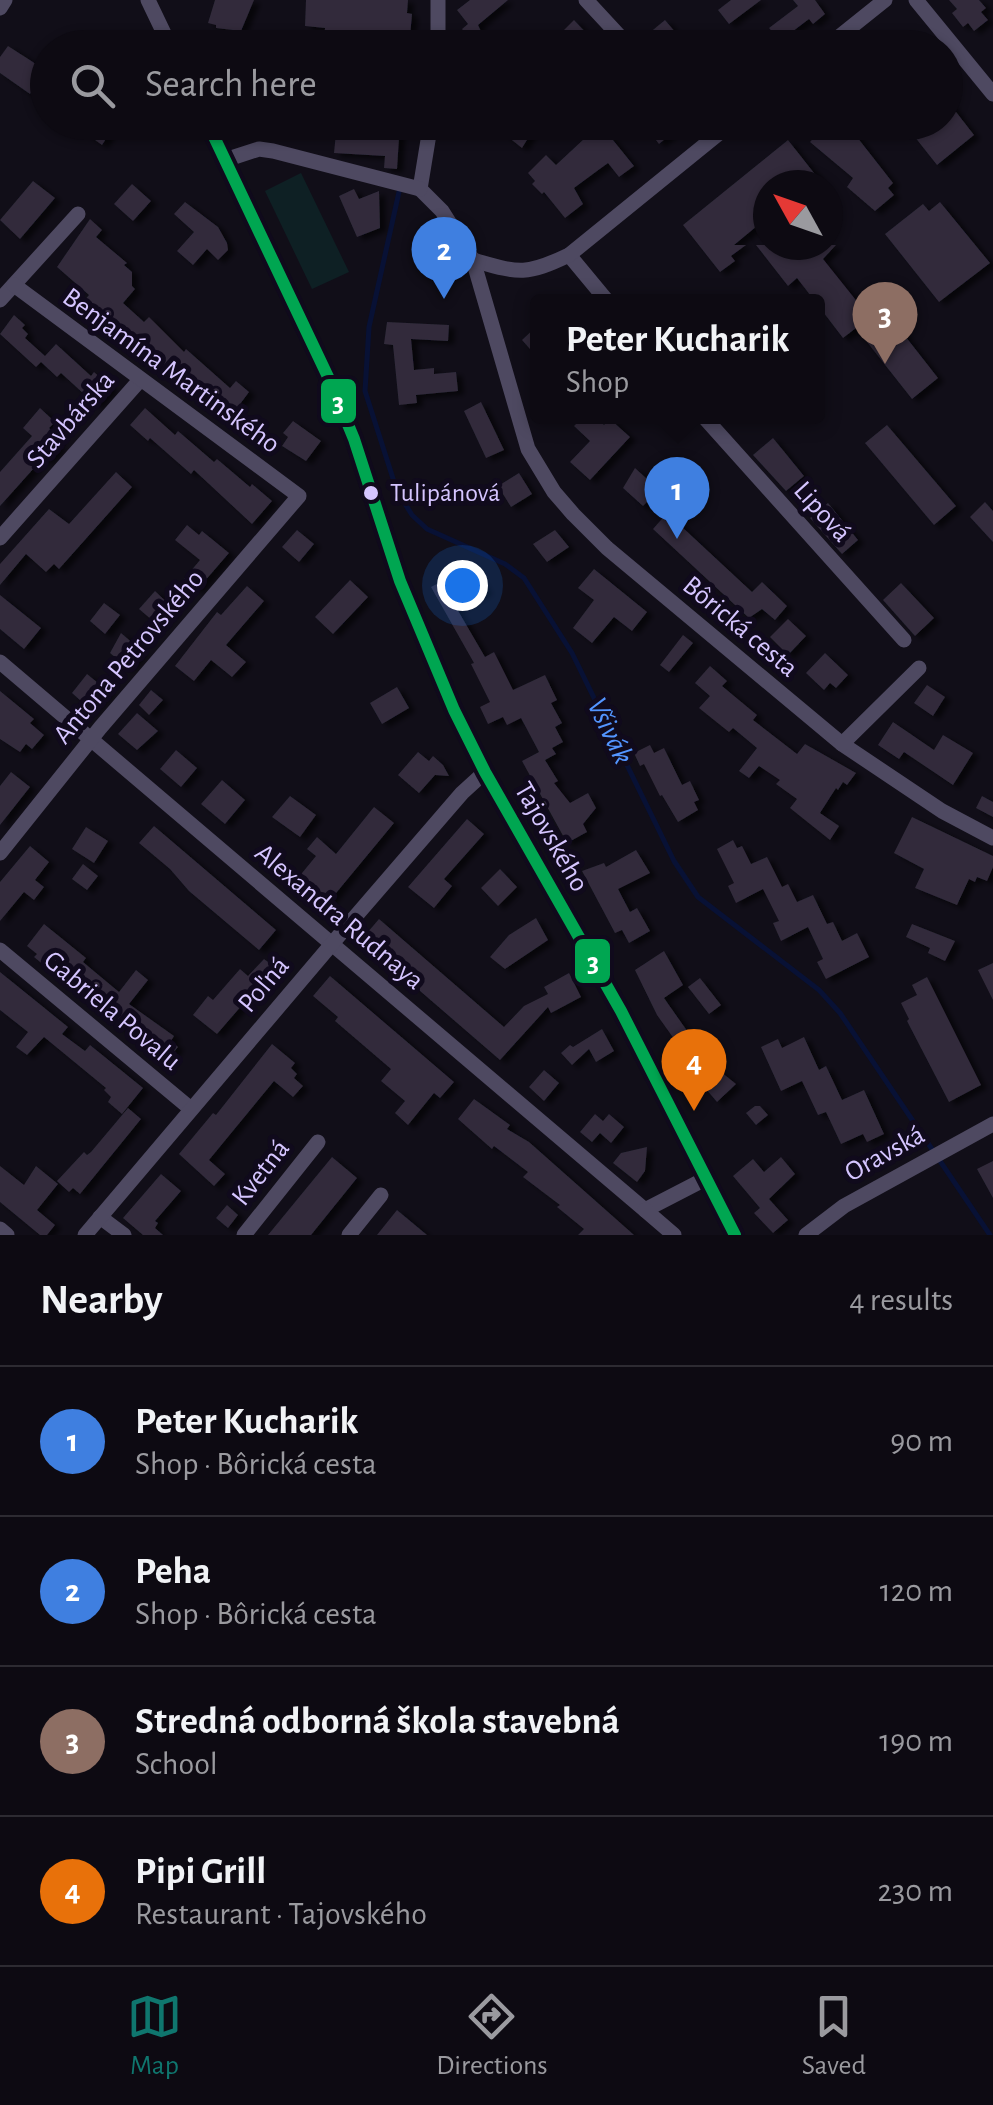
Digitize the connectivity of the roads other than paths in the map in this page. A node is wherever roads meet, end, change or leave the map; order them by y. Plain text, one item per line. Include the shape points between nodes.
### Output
1 (6, 0) edge
2 (148, 0) edge
3 (438, 0) edge
4 (586, 0) edge
5 (852, 0) edge
6 (885, 0) edge
7 (916, 0) edge
8 (0, 8) edge
9 (864, 16) junction
10 (162, 30) edge
11 (438, 30) edge
12 (614, 30) edge
13 (847, 30) edge
14 (941, 30) edge
15 (963, 57) edge
16 (993, 94) edge
17 (216, 140) edge
18 (423, 140) edge
19 (711, 140) edge
20 (225, 160) junction
21 (407, 185) junction
22 (78, 214) dead end
23 (569, 254) junction
24 (473, 260) junction
25 (14, 285) junction
26 (602, 294) edge
27 (0, 300) edge
28 (140, 380) junction
29 (711, 424) edge
30 (299, 496) joint
31 (0, 538) edge
32 (904, 640) dead end
33 (0, 662) edge
34 (919, 668) dead end
35 (90, 739) junction
36 (842, 744) junction
37 (485, 772) junction
38 (993, 838) edge
39 (0, 853) edge
40 (332, 944) junction
41 (0, 950) edge
42 (191, 1110) junction
43 (993, 1124) edge
44 (318, 1142) dead end
45 (705, 1179) junction
46 (382, 1195) dead end
47 (646, 1210) junction
48 (100, 1217) junction
49 (0, 1229) edge
50 (8, 1235) edge
51 (84, 1235) edge
52 (124, 1235) edge
53 (244, 1235) edge
54 (349, 1235) edge
55 (674, 1235) edge
56 (735, 1235) edge
57 (806, 1235) edge

1 - 8 street
2 - 10 street
3 - 11 street
4 - 12 street
5 - 9 street
6 - 9 street
7 - 14 street
9 - 13 street
15 - 16 street
17 - 20 street, Tajovského
18 - 21 street
19 - 23 street
20 - 21 street via 273,150
20 - 37 street, Tajovského via 330,382 420,632
21 - 24 street, Bôrická cesta via 451,223
22 - 25 street
23 - 24 street via 518,273
23 - 26 street
24 - 36 street, Bôrická cesta via 528,449 554,492 607,548
25 - 27 street
25 - 28 street, Benjamína Martinského
28 - 30 street, Benjamína Martinského
28 - 31 street, Stavbárska
29 - 32 street, Lipová
30 - 35 street, Antona Petrovského
33 - 35 street, Alexandra Rudnaya
34 - 36 street
35 - 39 street, Antona Petrovského
35 - 40 street, Alexandra Rudnaya
36 - 38 street, Bôrická cesta
37 - 40 street, Poľná
37 - 45 street, Tajovského via 621,1011
40 - 42 street, Poľná
40 - 47 street, Alexandra Rudnaya
41 - 42 street, Gabriela Povalu
42 - 48 street, Poľná
43 - 57 street, Oravská via 844,1206
44 - 53 street, Kvetná
45 - 47 street
45 - 56 street, Tajovského
46 - 54 street
47 - 55 street, Alexandra Rudnaya
48 - 51 street, Poľná
48 - 52 street
49 - 50 street

